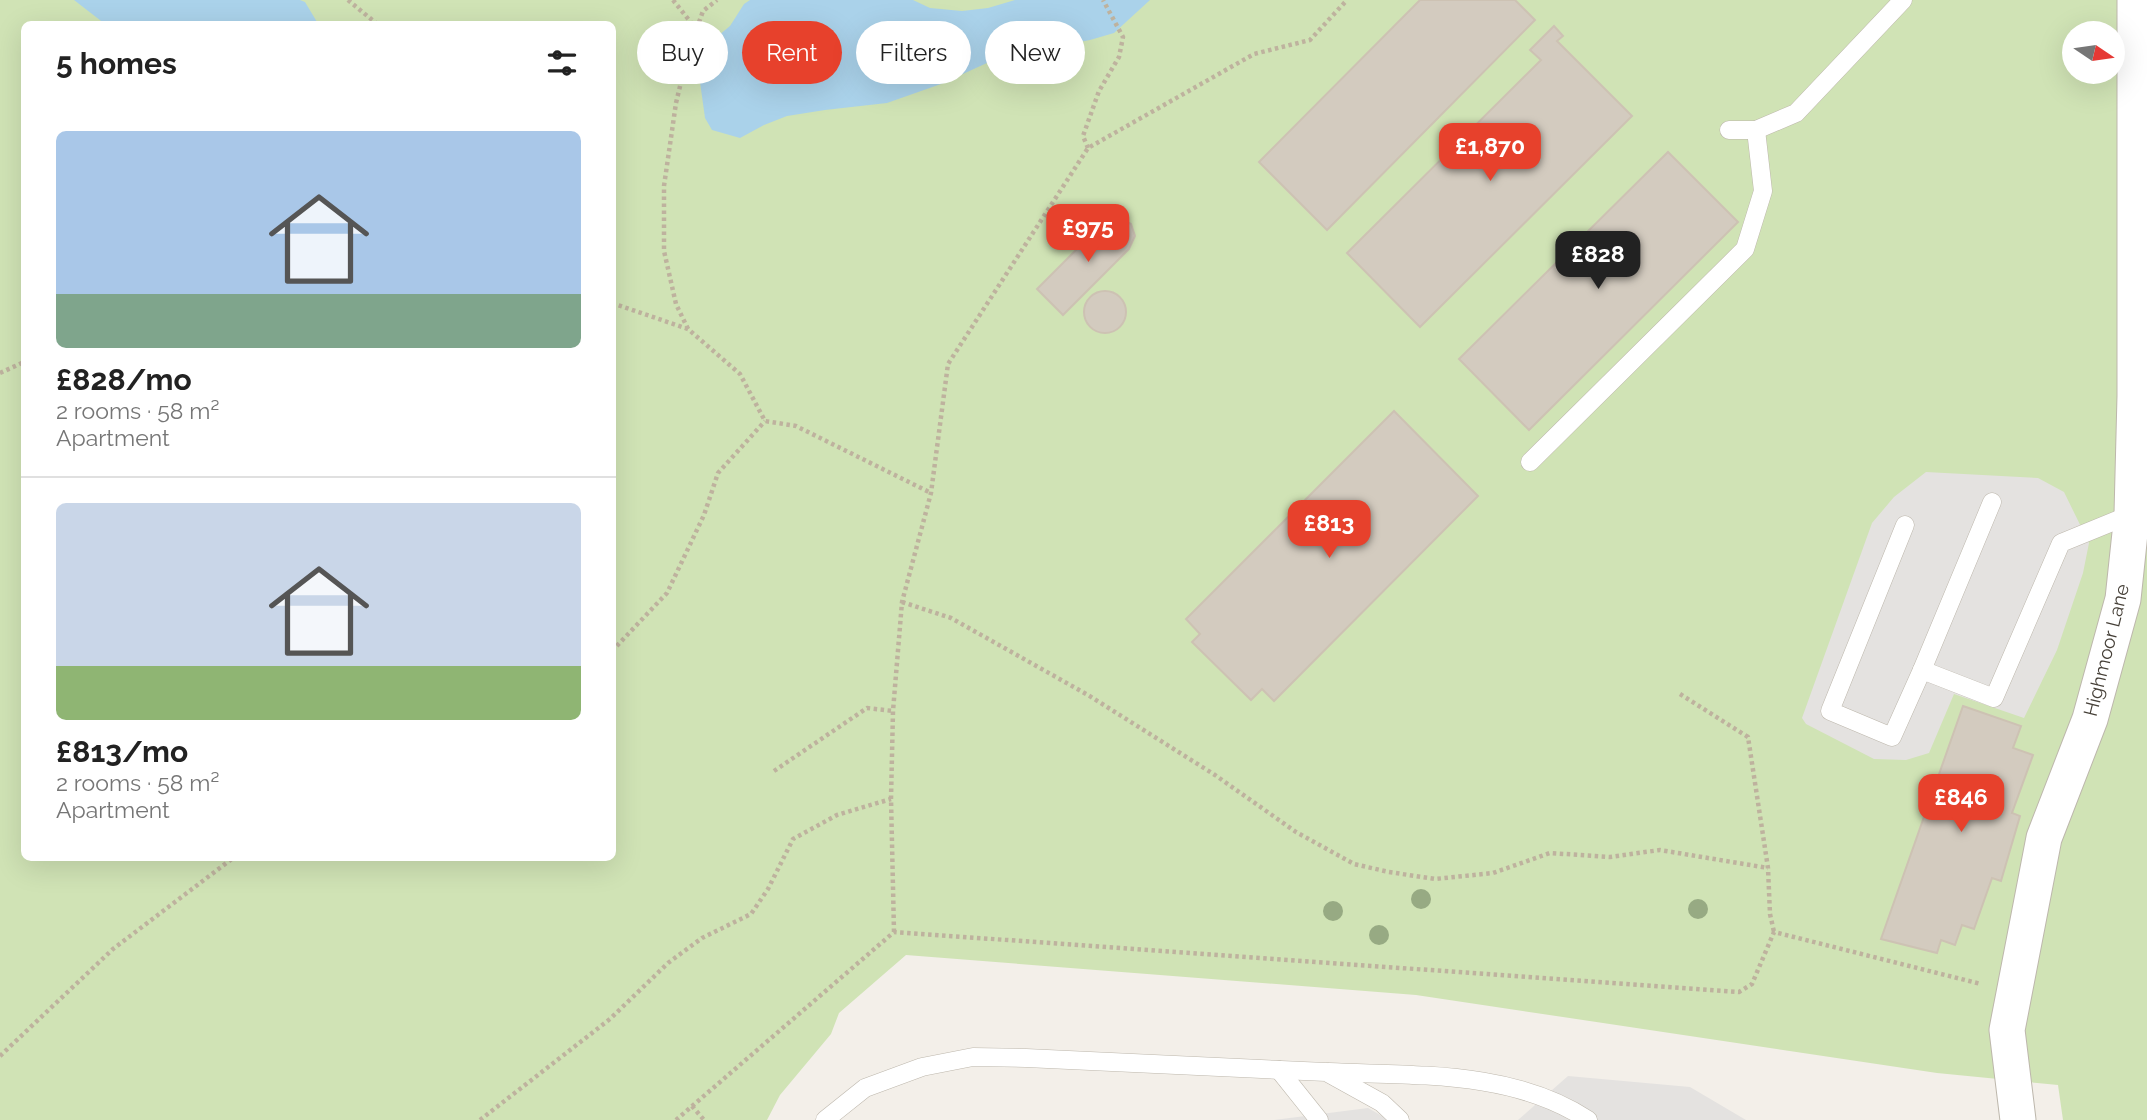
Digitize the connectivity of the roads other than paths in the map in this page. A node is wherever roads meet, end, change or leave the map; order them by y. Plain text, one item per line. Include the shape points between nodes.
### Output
1 (1903, 0) edge
2 (2134, 0) edge
3 (1729, 130) dead end
4 (1756, 131) junction
5 (1530, 462) dead end
6 (1992, 502) dead end
7 (2132, 514) junction
8 (1905, 525) dead end
9 (1922, 670) junction
10 (1279, 1070) junction
11 (1326, 1072) junction
12 (825, 1120) edge
13 (1319, 1120) edge
14 (1400, 1120) edge
15 (1588, 1120) edge
16 (2018, 1120) edge

1 - 4 lane via 1796,113
2 - 7 street, Highmoor Lane
3 - 4 lane
4 - 5 lane via 1763,191 1745,249
6 - 9 lane
7 - 9 lane via 2062,543 1994,698
7 - 16 street, Highmoor Lane via 2123,599 2090,719 2044,838 2007,1030
8 - 9 lane via 1830,711 1892,737
10 - 11 lane
10 - 12 lane via 973,1057 922,1067 865,1088
10 - 13 lane
11 - 14 lane via 1382,1103
11 - 15 lane via 1486,1081 1538,1094

